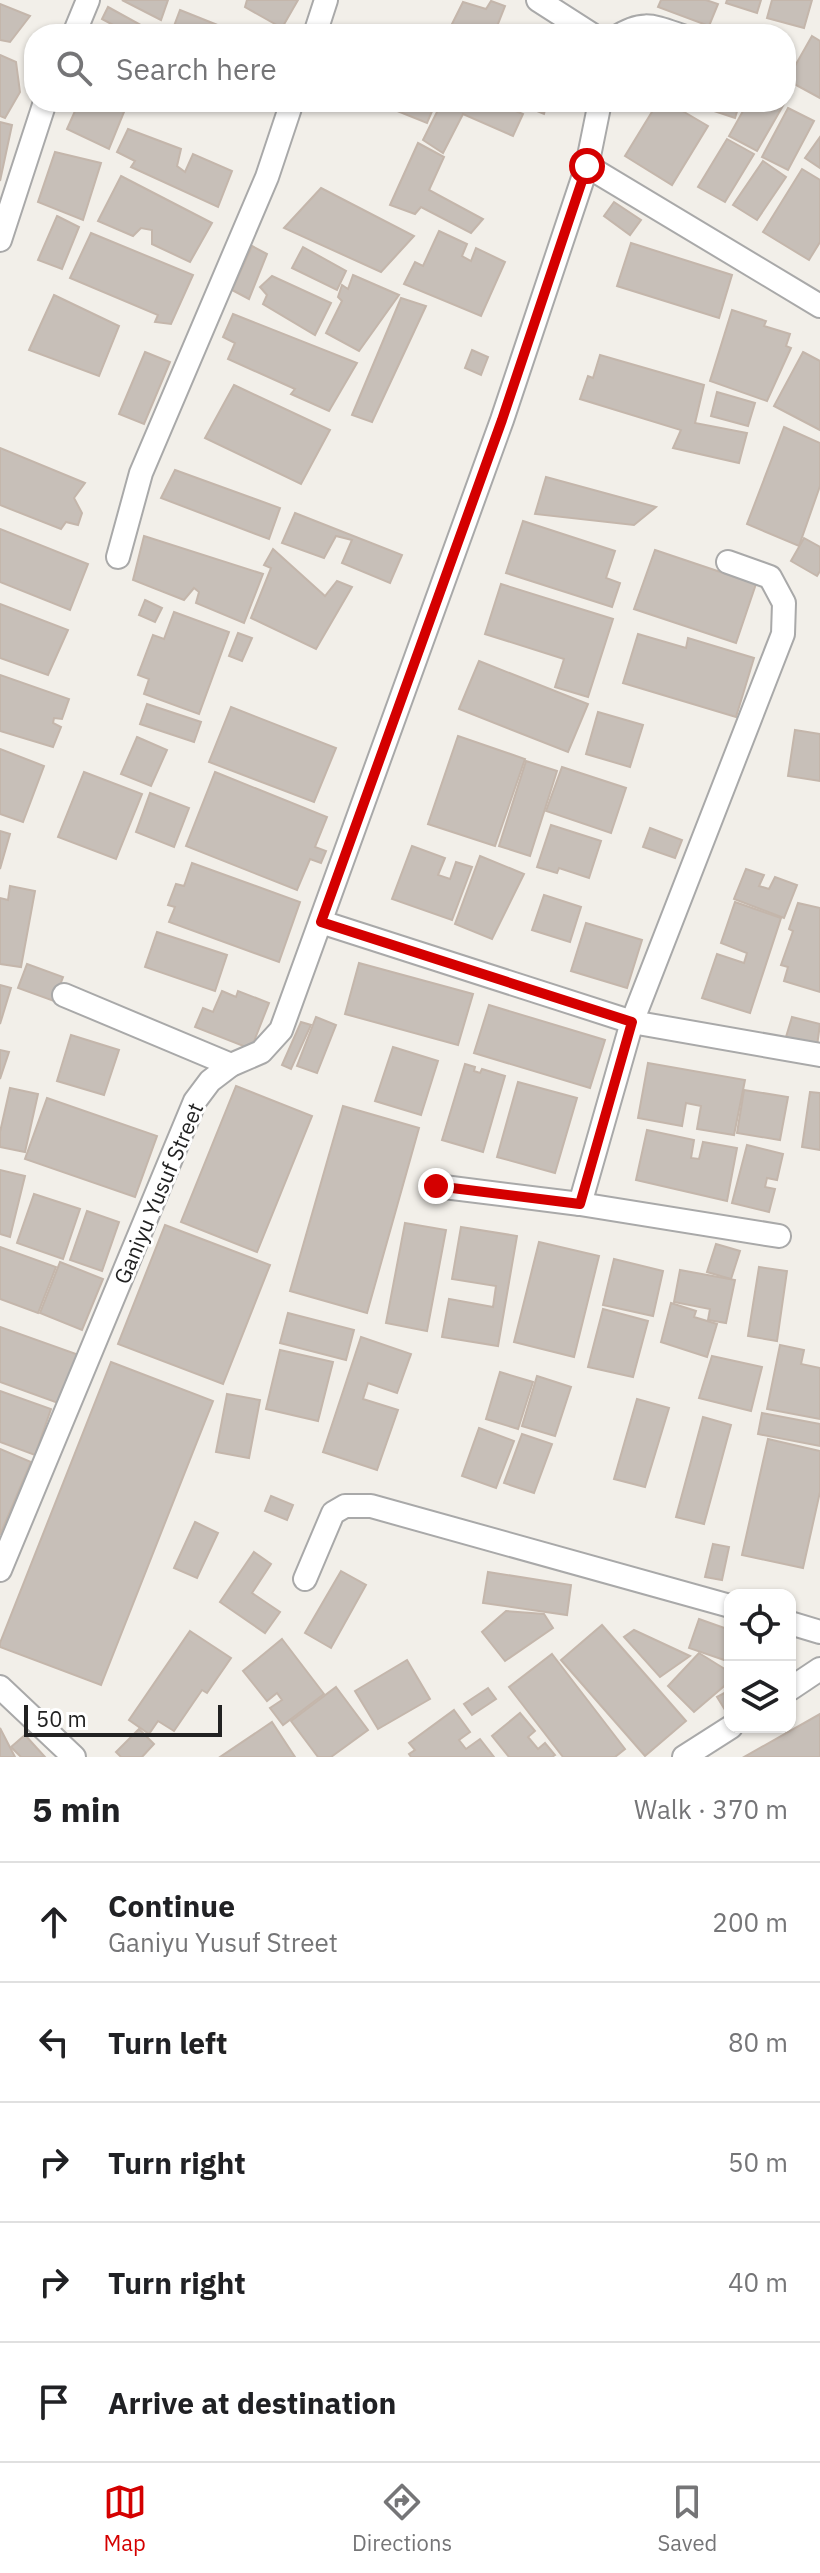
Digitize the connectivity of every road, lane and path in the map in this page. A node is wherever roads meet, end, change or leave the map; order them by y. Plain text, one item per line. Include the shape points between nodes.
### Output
1 (88, 0) edge
2 (326, 0) edge
3 (538, 0) edge
4 (78, 24) edge
5 (318, 24) edge
6 (575, 24) edge
7 (626, 24) edge
8 (653, 24) edge
9 (42, 112) edge
10 (289, 112) edge
11 (598, 112) edge
12 (587, 166) junction
13 (0, 240) edge
14 (820, 306) edge
15 (118, 557) dead end
16 (728, 562) dead end
17 (321, 922) junction
18 (64, 995) dead end
19 (632, 1022) junction
20 (820, 1055) edge
21 (231, 1065) junction
22 (436, 1186) dead end
23 (580, 1204) junction
24 (779, 1236) dead end
25 (0, 1570) edge
26 (305, 1579) dead end
27 (724, 1604) edge
28 (796, 1625) edge
29 (820, 1632) edge
30 (820, 1669) edge
31 (796, 1685) edge
32 (0, 1687) edge
33 (724, 1731) edge
34 (74, 1757) edge
35 (684, 1757) edge

1 - 4 street
2 - 5 street
3 - 6 street
7 - 8 lane
9 - 13 street
10 - 15 street via 267,177 141,473
11 - 12 street, Ganiyu Yusuf Street
12 - 14 street
12 - 17 street, Ganiyu Yusuf Street via 497,435
16 - 19 street via 770,577 784,603 783,634
17 - 19 street
17 - 21 street, Ganiyu Yusuf Street via 281,1030 261,1052
18 - 21 street
19 - 20 street
19 - 23 street
21 - 25 street, Ganiyu Yusuf Street via 195,1101
22 - 23 street
23 - 24 street
26 - 27 street via 333,1513 345,1506 371,1506
28 - 29 street
30 - 31 street
32 - 34 street
33 - 35 street

